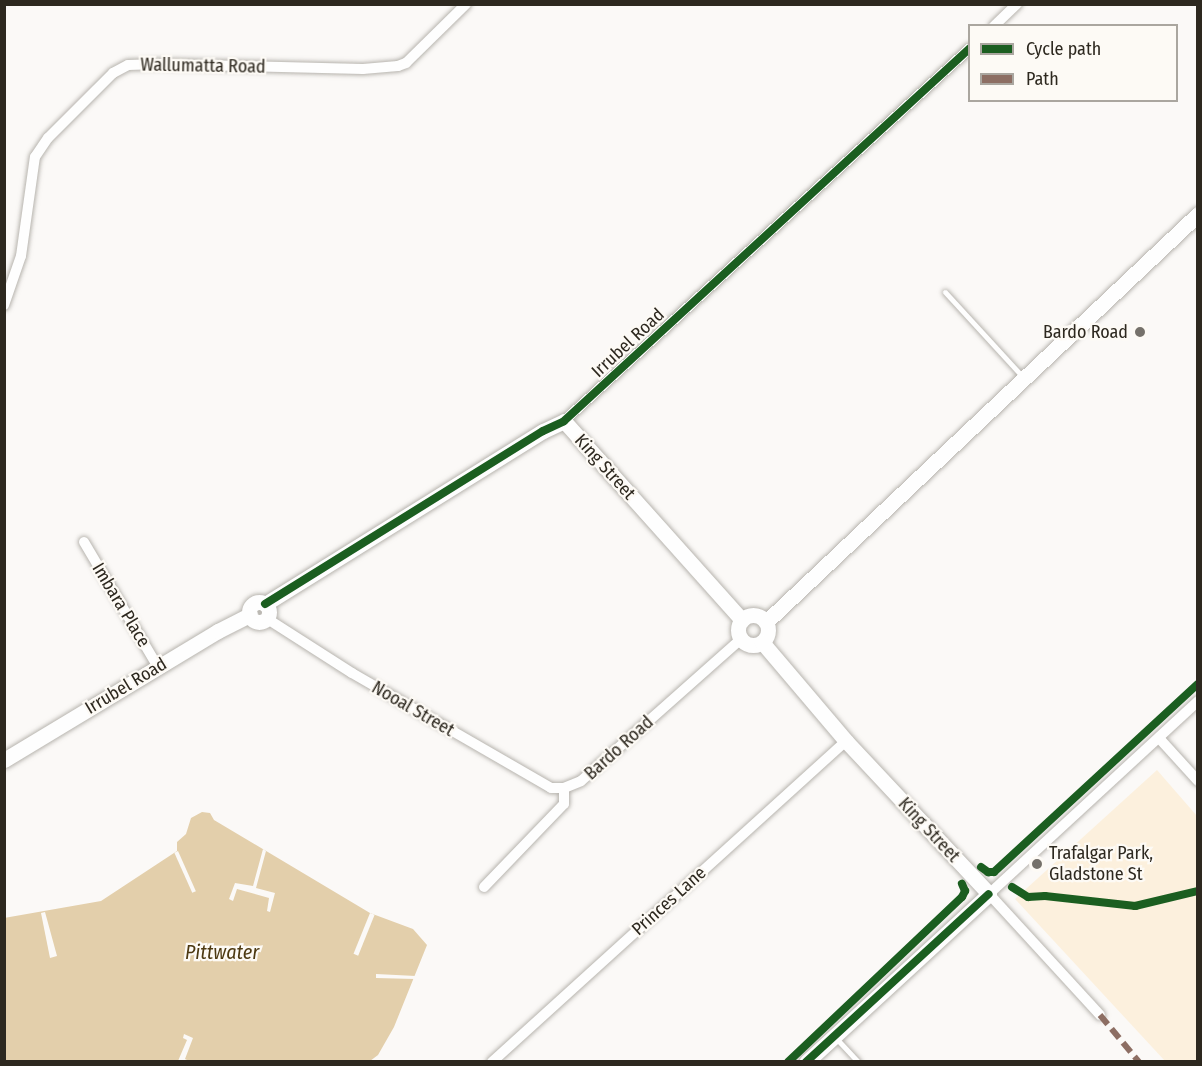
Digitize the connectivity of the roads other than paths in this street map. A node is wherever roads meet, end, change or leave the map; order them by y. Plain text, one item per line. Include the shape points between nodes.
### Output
1 (466, 4) edge
2 (1017, 4) edge
3 (996, 24) edge
4 (968, 49) edge
5 (1197, 214) edge
6 (945, 292) dead end
7 (4, 305) edge
8 (1024, 378) junction
9 (564, 421) junction
10 (84, 542) dead end
11 (265, 611) junction
12 (742, 620) junction
13 (766, 622) junction
14 (741, 639) junction
15 (762, 642) junction
16 (158, 667) junction
17 (1197, 701) edge
18 (1159, 738) junction
19 (846, 741) junction
20 (4, 760) edge
21 (1197, 781) edge
22 (564, 788) junction
23 (484, 886) dead end
24 (989, 894) junction
25 (1100, 1015) dead end
26 (834, 1035) junction
27 (492, 1062) edge
28 (806, 1062) edge
29 (858, 1062) edge

1 - 7 street, Wallumatta Road via 406,63 398,66 363,69 159,64 128,65 112,73 48,138 35,157 21,256
2 - 3 street
4 - 9 street, Irrubel Road
5 - 8 street
6 - 8 lane
8 - 13 street
9 - 11 street, Irrubel Road
9 - 12 street, King Street
10 - 16 street, Imbara Place
11 - 16 street, Irrubel Road via 256,621 250,615
11 - 22 street, Nooal Street via 352,673 551,788
12 - 13 street via 757,615
12 - 14 street via 738,630
13 - 15 street via 769,630
14 - 15 street via 753,645
14 - 22 street, Bardo Road via 581,782
15 - 19 street, King Street
16 - 20 street, Irrubel Road
17 - 18 street
18 - 21 street
18 - 24 street
19 - 24 street, King Street
19 - 27 street, Princes Lane
22 - 23 street, Bardo Road via 564,804
24 - 25 street, King Street
24 - 26 street
26 - 28 street
26 - 29 lane

